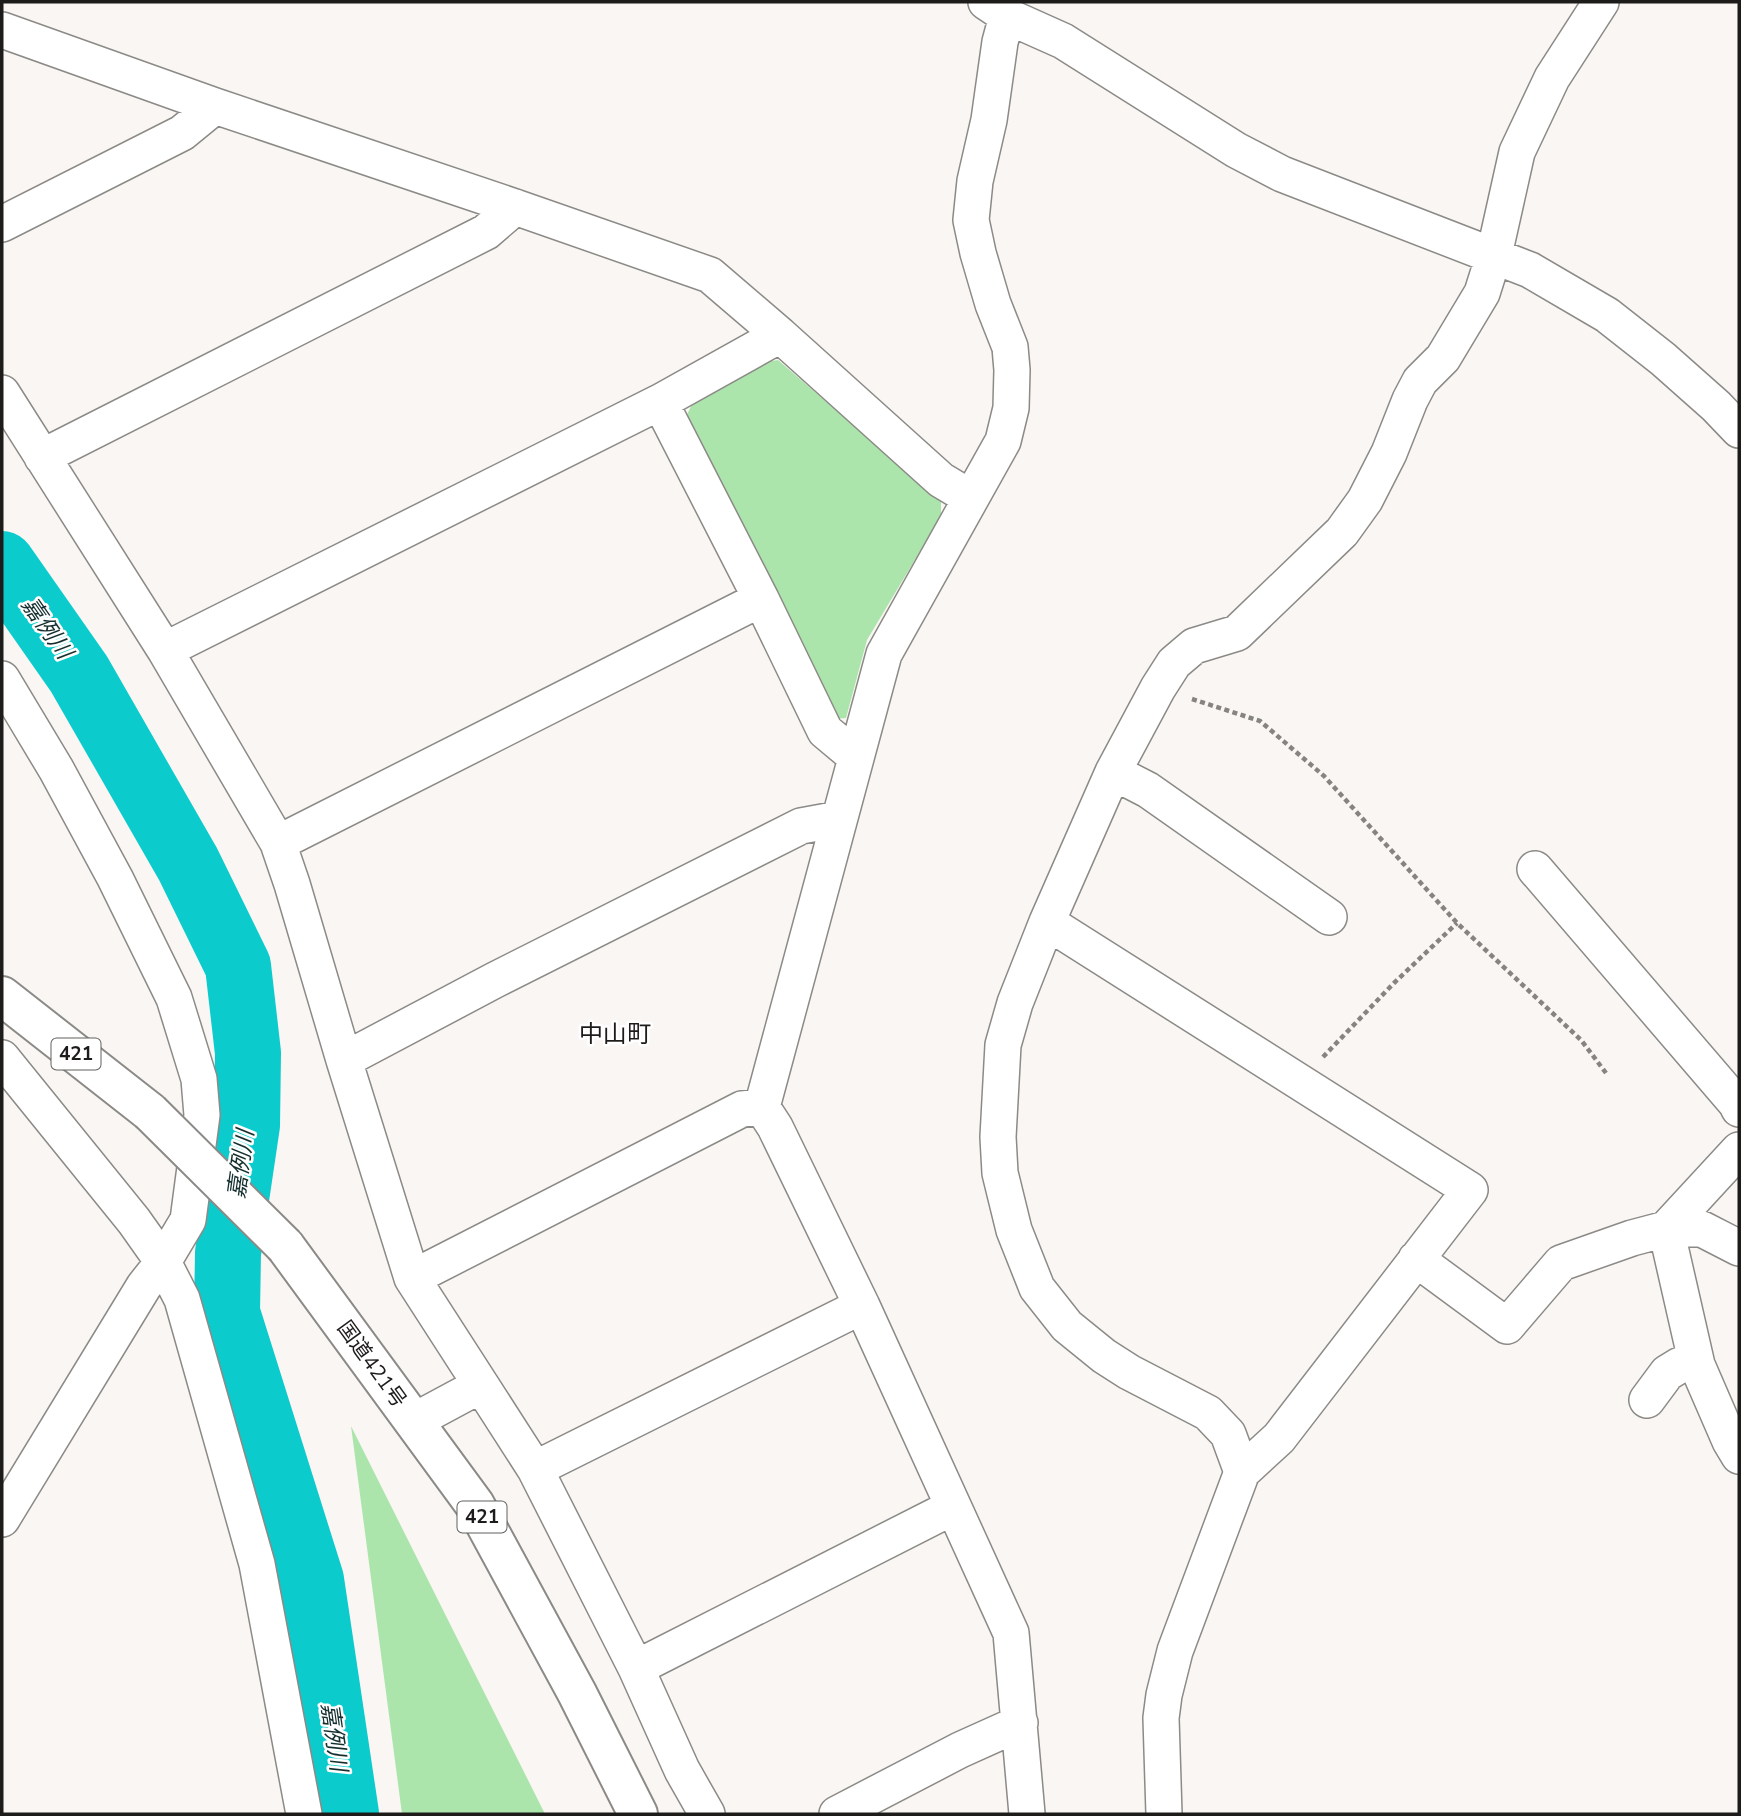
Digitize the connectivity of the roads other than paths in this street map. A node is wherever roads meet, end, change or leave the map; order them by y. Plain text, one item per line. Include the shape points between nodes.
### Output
1 (1601, 2) edge
2 (996, 9) edge
3 (2, 30) edge
4 (215, 106) junction
5 (515, 207) junction
6 (2, 224) edge
7 (1494, 255) junction
8 (780, 335) junction
9 (2, 393) edge
10 (660, 402) junction
11 (1739, 430) edge
12 (42, 457) junction
13 (971, 498) junction
14 (761, 599) junction
15 (165, 650) junction
16 (2, 680) edge
17 (856, 757) junction
18 (1113, 772) junction
19 (839, 819) junction
20 (278, 843) junction
21 (1535, 869) dead end
22 (1329, 917) dead end
23 (1047, 922) junction
24 (2, 996) edge
25 (2, 1058) edge
26 (344, 1060) junction
27 (762, 1107) junction
28 (1739, 1109) edge
29 (1739, 1150) edge
30 (1666, 1229) junction
31 (1739, 1248) edge
32 (1416, 1259) junction
33 (163, 1262) junction
34 (412, 1278) junction
35 (862, 1306) junction
36 (1697, 1365) junction
37 (481, 1385) junction
38 (1647, 1400) dead end
39 (414, 1420) junction
40 (1739, 1456) edge
41 (535, 1469) junction
42 (1242, 1472) junction
43 (953, 1507) junction
44 (2, 1519) edge
45 (636, 1668) junction
46 (1020, 1723) junction
47 (304, 1814) edge
48 (638, 1814) edge
49 (707, 1814) edge
50 (837, 1814) edge
51 (1027, 1814) edge
52 (1164, 1814) edge

1 - 7 street via 1552,78 1517,152
2 - 7 street via 1063,41 1282,174
2 - 13 street via 1000,42 971,220 1010,348 1011,408 1003,441
3 - 4 street
4 - 5 street
4 - 6 street via 182,133
5 - 8 street via 710,275
5 - 12 street via 486,232
7 - 11 street via 1530,270 1607,315 1663,359
7 - 18 street via 1482,293 1443,358 1420,382 1365,500 1342,532 1237,633 1194,646 1174,663
8 - 10 street
8 - 13 street via 941,481
9 - 12 street
10 - 14 street
10 - 15 street
12 - 15 street
13 - 17 street via 884,654
14 - 17 street via 825,731
14 - 20 street
15 - 20 street
16 - 33 street via 115,878 174,998 199,1079 202,1115 188,1220
17 - 19 street
18 - 22 street via 1148,790
18 - 23 street
19 - 26 street via 801,826
19 - 27 street
20 - 26 street
21 - 28 street
23 - 32 street via 1470,1190
23 - 42 street via 1003,1045 1000,1173 1014,1230 1037,1288 1067,1326 1129,1372 1208,1413 1228,1434
24 - 39 highway, 国道421号 / 421, bridge via 150,1112 285,1246
25 - 33 street
26 - 34 street
27 - 34 street via 742,1110
27 - 35 street
29 - 30 street
30 - 31 street via 1702,1228
30 - 32 street via 1561,1263 1507,1326
30 - 36 street
32 - 42 street via 1279,1438
33 - 44 street
33 - 47 street via 183,1298 257,1564
34 - 37 street
35 - 41 street
35 - 43 street
36 - 38 street via 1680,1365 1667,1373
36 - 40 street
37 - 39 street
37 - 41 street
39 - 48 highway, 国道421号 / 421 via 475,1504
41 - 45 street
42 - 52 street via 1175,1651 1164,1695
43 - 45 street
43 - 46 street via 1011,1633
45 - 49 street
46 - 50 street
46 - 51 street

